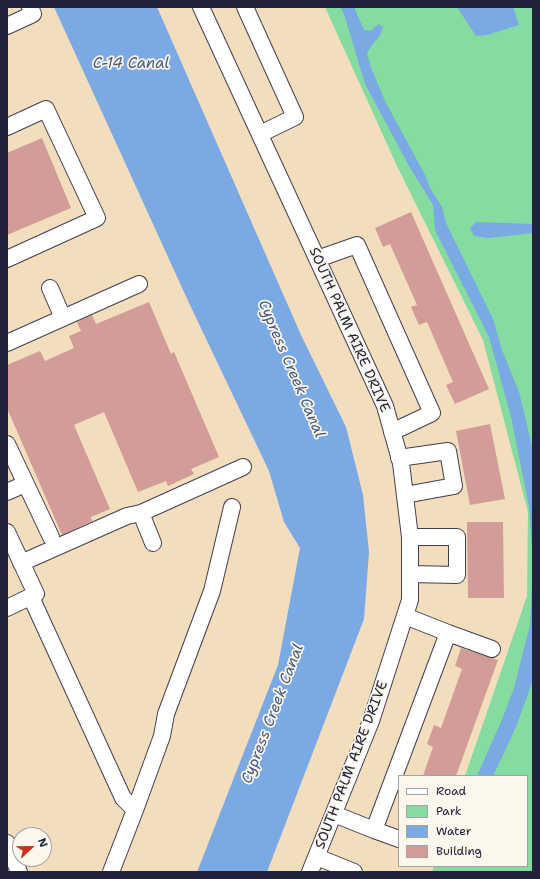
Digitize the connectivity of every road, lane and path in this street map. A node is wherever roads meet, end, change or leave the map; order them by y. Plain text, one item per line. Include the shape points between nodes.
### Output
1 (30, 7) edge
2 (201, 7) edge
3 (245, 7) edge
4 (7, 26) edge
5 (7, 127) edge
6 (260, 134) junction
7 (7, 259) edge
8 (317, 259) junction
9 (139, 284) dead end
10 (50, 288) dead end
11 (63, 318) junction
12 (7, 343) edge
13 (392, 432) junction
14 (7, 444) edge
15 (399, 458) junction
16 (243, 467) dead end
17 (25, 484) junction
18 (7, 492) edge
19 (405, 495) junction
20 (232, 507) dead end
21 (141, 513) junction
22 (7, 532) edge
23 (51, 537) dead end
24 (410, 537) junction
25 (153, 543) dead end
26 (22, 563) junction
27 (410, 574) junction
28 (33, 596) junction
29 (7, 608) edge
30 (405, 616) junction
31 (448, 633) junction
32 (492, 649) dead end
33 (135, 810) junction
34 (334, 814) junction
35 (374, 830) junction
36 (398, 839) edge
37 (7, 843) edge
38 (316, 857) junction
39 (19, 872) edge
40 (111, 872) edge
41 (310, 872) edge
42 (354, 872) edge

1 - 4 street via 33,14
2 - 6 street, SOUTH PALM AIRE DRIVE
3 - 6 street via 295,117
5 - 7 street via 46,109 97,218
6 - 8 street, SOUTH PALM AIRE DRIVE
8 - 13 street, SOUTH PALM AIRE DRIVE via 385,406
8 - 13 street via 357,245 432,413
9 - 11 street
10 - 11 street
11 - 12 street
13 - 15 street, SOUTH PALM AIRE DRIVE
14 - 17 street
15 - 19 street, SOUTH PALM AIRE DRIVE
15 - 19 street via 448,451 454,486
16 - 21 street
17 - 18 street
17 - 23 street
19 - 24 street, SOUTH PALM AIRE DRIVE
20 - 33 street via 212,591 166,714 162,736
21 - 25 street
21 - 26 street via 127,516
22 - 26 street
24 - 27 street, SOUTH PALM AIRE DRIVE
24 - 27 street via 457,537 457,575
26 - 28 street
27 - 30 street, SOUTH PALM AIRE DRIVE via 410,600
28 - 29 street
28 - 33 street via 123,798
30 - 31 street
30 - 34 street, SOUTH PALM AIRE DRIVE via 371,722
31 - 32 street
31 - 35 street
33 - 40 street
34 - 35 street
34 - 38 street, SOUTH PALM AIRE DRIVE
35 - 36 street
37 - 39 street
38 - 41 street, SOUTH PALM AIRE DRIVE
38 - 42 street

